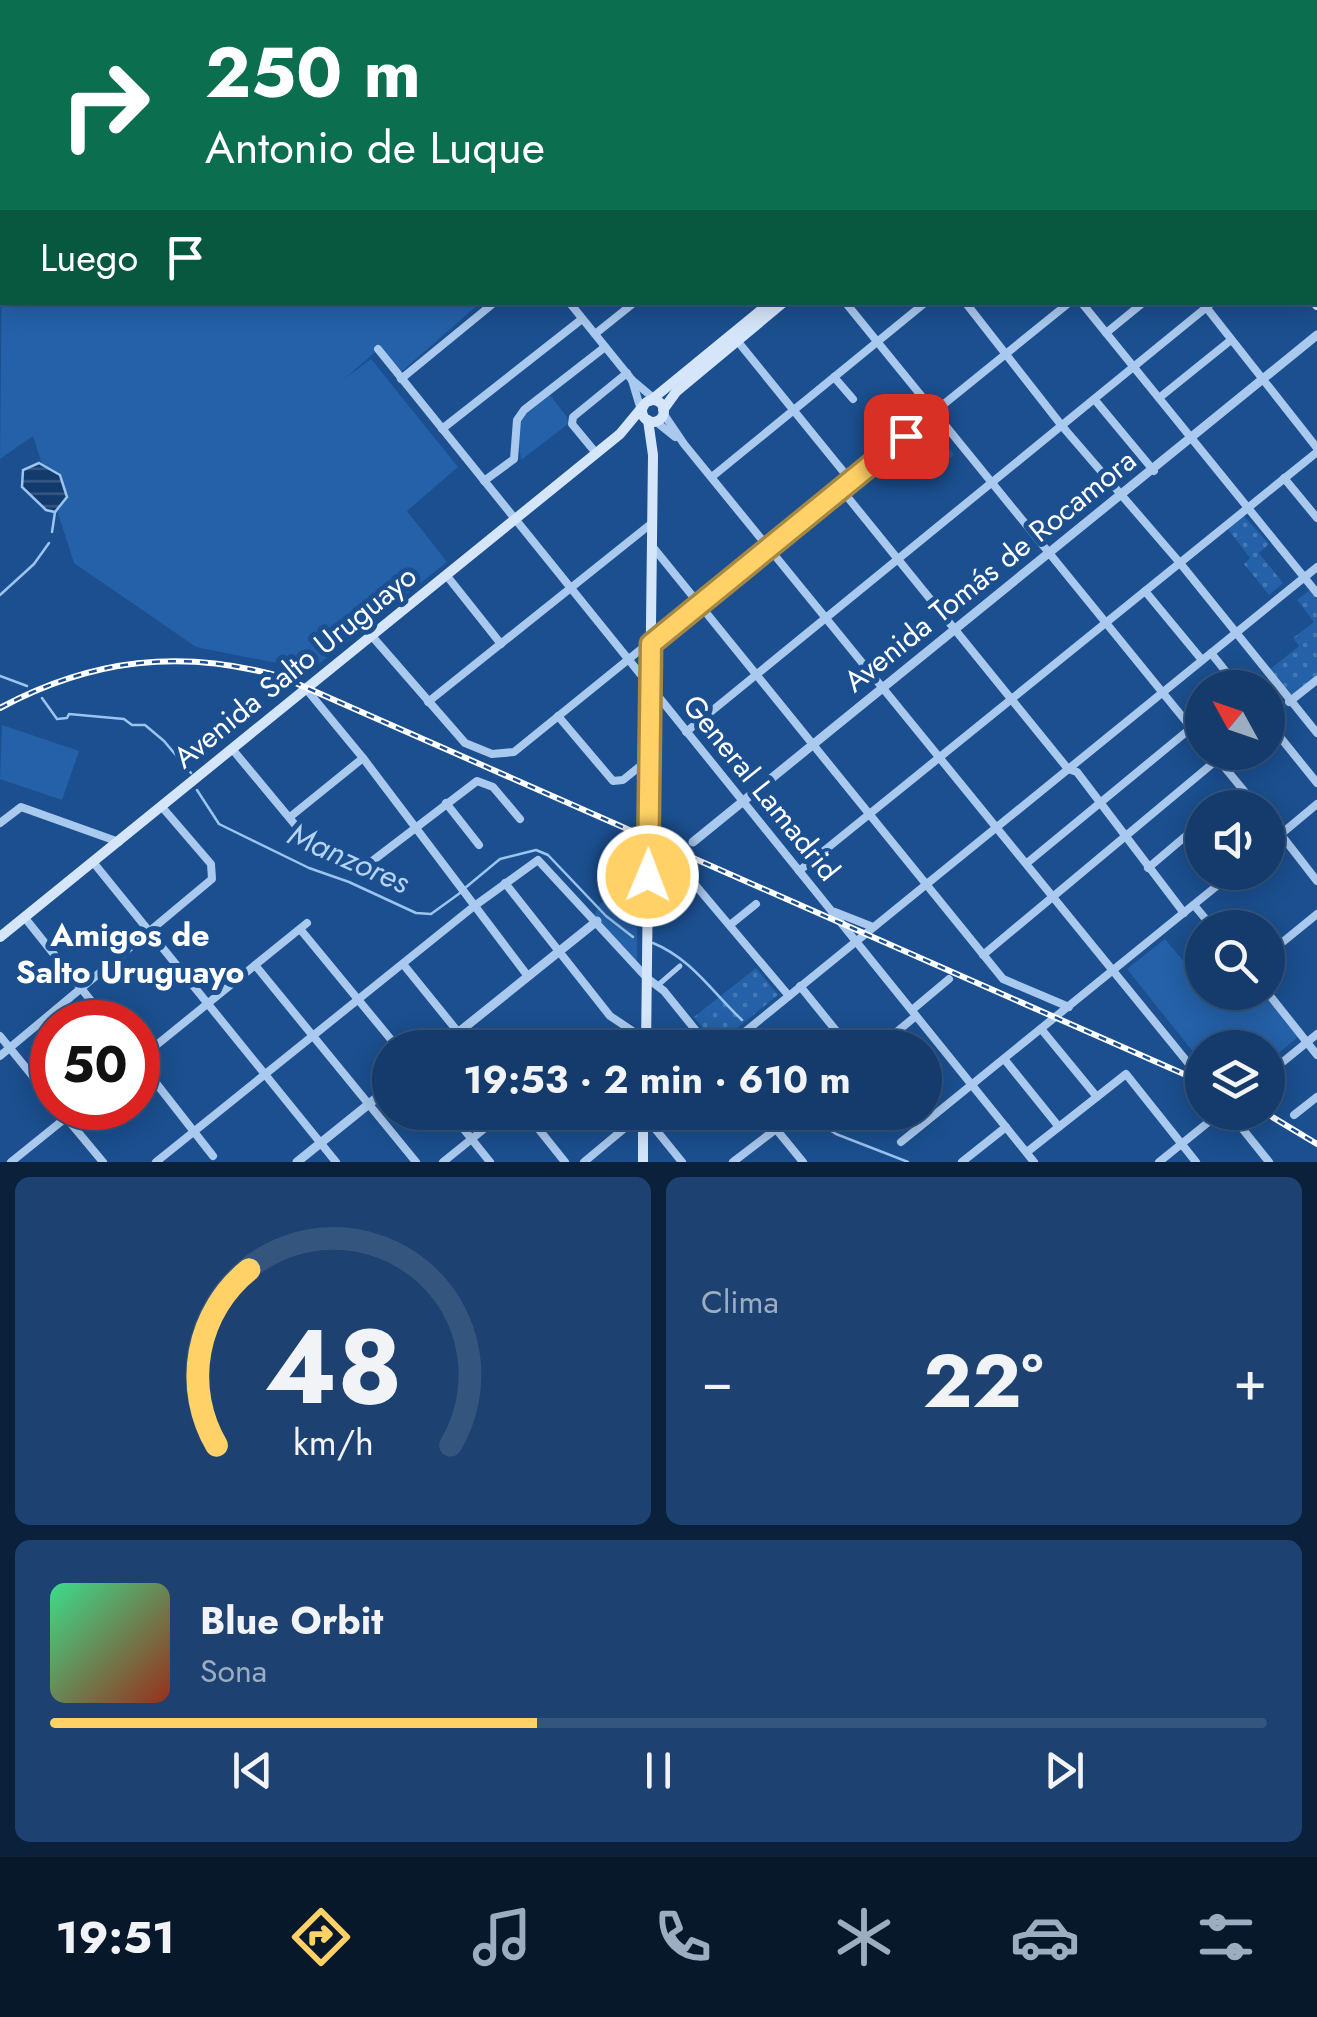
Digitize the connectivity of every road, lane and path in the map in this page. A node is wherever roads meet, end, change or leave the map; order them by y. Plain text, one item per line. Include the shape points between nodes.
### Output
1 (491, 305) edge
2 (571, 305) edge
3 (631, 305) edge
4 (768, 305) edge
5 (780, 305) edge
6 (847, 305) edge
7 (922, 305) edge
8 (967, 305) edge
9 (1066, 305) edge
10 (1083, 305) edge
11 (1140, 305) edge
12 (1206, 305) edge
13 (1208, 305) edge
14 (582, 319) junction
15 (1106, 333) junction
16 (595, 334) junction
17 (1317, 336) edge
18 (735, 337) junction
19 (1231, 340) junction
20 (876, 342) junction
21 (606, 347) junction
22 (378, 349) dead end
23 (1006, 354) junction
24 (1134, 368) junction
25 (834, 376) junction
26 (630, 377) junction
27 (401, 378) junction
28 (1264, 381) junction
29 (1159, 398) junction
30 (853, 400) dead end
31 (1095, 400) junction
32 (794, 410) junction
33 (653, 413) junction
34 (934, 414) junction
35 (1062, 426) junction
36 (442, 429) junction
37 (1192, 439) junction
38 (1317, 450) edge
39 (596, 453) junction
40 (1154, 470) junction
41 (713, 476) junction
42 (1284, 478) junction
43 (484, 481) junction
44 (851, 481) junction
45 (992, 485) junction
46 (841, 489) junction
47 (1123, 496) junction
48 (1248, 507) junction
49 (1317, 518) edge
50 (516, 520) junction
51 (652, 524) junction
52 (652, 546) junction
53 (770, 547) junction
54 (1050, 555) junction
55 (897, 561) junction
56 (1180, 563) junction
57 (1317, 567) edge
58 (447, 576) junction
59 (1304, 577) junction
60 (571, 589) junction
61 (1145, 591) junction
62 (1317, 593) edge
63 (699, 606) junction
64 (828, 618) junction
65 (1105, 624) junction
66 (368, 632) junction
67 (954, 632) junction
68 (1234, 632) junction
69 (501, 644) junction
70 (651, 644) junction
71 (1211, 653) junction
72 (1202, 660) junction
73 (629, 661) junction
74 (1225, 670) edge
75 (756, 676) junction
76 (1317, 680) edge
77 (650, 688) junction
78 (885, 688) junction
79 (306, 690) junction
80 (1163, 692) junction
81 (1011, 700) junction
82 (428, 702) junction
83 (1290, 702) junction
84 (558, 716) junction
85 (1185, 719) edge
86 (686, 732) junction
87 (1185, 734) edge
88 (1317, 734) edge
89 (1285, 743) edge
90 (813, 747) junction
91 (233, 750) junction
92 (941, 757) junction
93 (363, 758) junction
94 (649, 759) junction
95 (1068, 769) junction
96 (1199, 770) edge
97 (1227, 770) edge
98 (1317, 783) edge
99 (1243, 790) edge
100 (1100, 801) junction
101 (743, 802) junction
102 (446, 803) junction
103 (1317, 804) edge
104 (162, 807) junction
105 (869, 814) junction
106 (290, 817) junction
107 (520, 819) dead end
108 (0, 823) edge
109 (998, 826) junction
110 (414, 828) junction
111 (1285, 831) edge
112 (1123, 836) junction
113 (1185, 837) edge
114 (1285, 839) edge
115 (119, 842) junction
116 (693, 842) dead end
117 (479, 844) dead end
118 (93, 862) junction
119 (1027, 863) junction
120 (1148, 868) junction
121 (799, 871) junction
122 (648, 876) junction
123 (1317, 881) edge
124 (504, 882) junction
125 (926, 884) junction
126 (1212, 890) edge
127 (1052, 894) junction
128 (756, 904) dead end
129 (1194, 905) junction
130 (474, 906) junction
131 (1198, 910) edge
132 (832, 911) junction
133 (1184, 913) junction
134 (1317, 914) edge
135 (24, 918) junction
136 (597, 921) junction
137 (730, 926) junction
138 (873, 927) junction
139 (150, 932) junction
140 (0, 938) edge
141 (1285, 940) edge
142 (856, 941) junction
143 (557, 952) junction
144 (983, 954) junction
145 (403, 964) junction
146 (255, 965) junction
147 (680, 966) dead end
148 (1114, 971) junction
149 (528, 975) junction
150 (949, 979) dead end
151 (652, 982) junction
152 (800, 986) junction
153 (82, 990) junction
154 (788, 996) junction
155 (359, 999) junction
156 (90, 1000) edge
157 (208, 1004) junction
158 (1069, 1008) junction
159 (1281, 1010) edge
160 (914, 1013) junction
161 (384, 1030) edge
162 (457, 1030) edge
163 (461, 1030) edge
164 (628, 1030) edge
165 (647, 1030) edge
166 (694, 1030) edge
167 (747, 1030) edge
168 (835, 1030) edge
169 (896, 1030) edge
170 (1042, 1030) junction
171 (1317, 1034) edge
172 (0, 1036) edge
173 (314, 1036) junction
174 (160, 1042) edge
175 (1307, 1042) junction
176 (10, 1048) junction
177 (1317, 1055) edge
178 (0, 1056) edge
179 (1185, 1059) edge
180 (1004, 1060) junction
181 (1285, 1060) edge
182 (30, 1073) edge
183 (266, 1075) junction
184 (972, 1085) junction
185 (160, 1088) edge
186 (1317, 1097) edge
187 (1097, 1098) junction
188 (372, 1102) edge
189 (369, 1104) junction
190 (1294, 1115) dead end
191 (1058, 1126) junction
192 (1006, 1127) junction
193 (50, 1130) edge
194 (77, 1130) edge
195 (465, 1130) edge
196 (483, 1130) edge
197 (539, 1130) edge
198 (623, 1130) edge
199 (643, 1130) edge
200 (657, 1130) edge
201 (1199, 1130) edge
202 (1243, 1130) edge
203 (194, 1131) junction
204 (472, 1139) junction
205 (901, 1142) dead end
206 (321, 1143) junction
207 (1182, 1144) junction
208 (1026, 1152) junction
209 (213, 1156) dead end
210 (12, 1162) edge
211 (103, 1162) edge
212 (156, 1162) edge
213 (297, 1162) edge
214 (336, 1162) edge
215 (416, 1162) edge
216 (443, 1162) edge
217 (490, 1162) edge
218 (565, 1162) edge
219 (584, 1162) edge
220 (642, 1162) edge
221 (682, 1162) edge
222 (732, 1162) edge
223 (803, 1162) edge
224 (962, 1162) edge
225 (1034, 1162) edge
226 (1160, 1162) edge
227 (1196, 1162) edge
228 (1269, 1162) edge

1 - 27 street
2 - 14 street
3 - 16 street
4 - 18 main road, Avenida Salto Uruguayo
5 - 18 main road, Avenida Salto Uruguayo
6 - 20 street
7 - 20 street
8 - 23 street
9 - 23 street
10 - 15 street
11 - 15 street
12 - 24 street
13 - 19 street
14 - 16 street
14 - 36 street
15 - 24 street
16 - 21 street
17 - 28 street, Avenida Tomás de Rocamora
18 - 32 street
18 - 33 main road, Avenida Salto Uruguayo
19 - 28 street
19 - 29 street
20 - 25 street
20 - 34 street
21 - 26 street
21 - 43 street via 524,410 514,459
22 - 27 street, General Lamadrid
23 - 34 street
23 - 35 street
24 - 29 street
24 - 31 street
25 - 30 street
25 - 32 street
26 - 33 street
26 - 33 street
26 - 39 street via 573,417
27 - 36 street, General Lamadrid
28 - 37 street, Avenida Tomás de Rocamora
28 - 38 street
29 - 37 street
31 - 35 street
31 - 40 street
32 - 41 street
32 - 44 street
33 - 39 main road, Avenida Salto Uruguayo
33 - 41 street
33 - 51 main road
34 - 44 street
34 - 45 street
35 - 45 street
35 - 47 street
36 - 43 street, General Lamadrid
37 - 40 street, Avenida Tomás de Rocamora
37 - 48 street
38 - 42 street
39 - 50 main road, Avenida Salto Uruguayo
40 - 47 street, Avenida Tomás de Rocamora
41 - 53 street
42 - 48 street
42 - 49 street
43 - 50 street, General Lamadrid
44 - 46 street
45 - 54 street
45 - 55 street
46 - 53 street
46 - 55 street
47 - 54 street, Avenida Tomás de Rocamora
47 - 56 street
48 - 56 street
48 - 59 street
50 - 58 main road, Avenida Salto Uruguayo
50 - 60 street, General Lamadrid
51 - 52 main road
51 - 60 street
52 - 63 street
52 - 70 main road
53 - 63 street
53 - 64 street
54 - 65 street
54 - 67 street, Avenida Tomás de Rocamora
55 - 64 street
55 - 67 street
56 - 61 street
56 - 68 street
57 - 59 street
58 - 66 main road, Avenida Salto Uruguayo
58 - 69 street
59 - 62 street
59 - 68 street
60 - 69 street
60 - 73 street, General Lamadrid
61 - 65 street
61 - 72 street
63 - 70 street
63 - 75 street
64 - 75 street
64 - 78 street
65 - 80 street
65 - 81 street
66 - 79 main road, Avenida Salto Uruguayo
66 - 82 street
67 - 78 street, Avenida Tomás de Rocamora
67 - 81 street
68 - 71 street
68 - 83 street
69 - 82 street
70 - 73 street
70 - 77 main road
71 - 72 street
71 - 74 street
72 - 80 street
73 - 77 street, General Lamadrid
73 - 84 street
75 - 86 street
75 - 90 street
76 - 83 street
77 - 86 street, General Lamadrid
77 - 94 main road
78 - 90 street, Avenida Tomás de Rocamora
78 - 92 street
79 - 91 main road, Avenida Salto Uruguayo
79 - 93 street
80 - 85 street
80 - 95 street
81 - 92 street
81 - 95 street
82 - 84 street via 465,743 492,754 514,752
83 - 88 street
84 - 94 street via 613,781
86 - 101 street, General Lamadrid
87 - 100 street
89 - 98 street
90 - 101 street, Avenida Tomás de Rocamora
90 - 105 street
91 - 104 main road, Avenida Salto Uruguayo
91 - 106 street
92 - 105 street
92 - 109 street
93 - 106 street
93 - 110 street
94 - 122 main road
95 - 100 street
95 - 109 street
96 - 112 street
97 - 99 street
100 - 112 street
100 - 119 street
101 - 116 street, Avenida Tomás de Rocamora
101 - 121 street, General Lamadrid
102 - 107 street via 483,782
102 - 110 street
102 - 117 street
103 - 111 street
104 - 115 main road, Avenida Salto Uruguayo
104 - 139 street via 211,864 212,879
105 - 121 street
105 - 125 street
106 - 110 street via 324,855 367,865
108 - 115 street via 21,806
109 - 119 street
109 - 125 street
110 - 130 street
112 - 120 street
112 - 127 street
113 - 120 street
114 - 123 street
115 - 118 main road, Avenida Salto Uruguayo
118 - 135 main road, Avenida Salto Uruguayo
118 - 139 street
119 - 127 street
120 - 133 street
121 - 132 street, General Lamadrid
122 - 137 street via 680,868
122 - 151 main road
124 - 130 street
124 - 136 street via 538,860
124 - 143 street
125 - 138 street
125 - 144 street
126 - 129 street
127 - 144 street
127 - 148 street
128 - 137 street
129 - 131 street
129 - 133 street
130 - 145 street
130 - 149 street
132 - 138 street
132 - 142 street, General Lamadrid
133 - 148 street
134 - 141 street
135 - 140 main road, Avenida Salto Uruguayo
135 - 153 street
136 - 143 street
136 - 151 street
137 - 154 street
138 - 142 street
139 - 153 street
139 - 157 street
142 - 152 street
142 - 160 street, General Lamadrid
143 - 149 street
143 - 164 street
144 - 158 street via 1002,978
145 - 155 street
145 - 162 street
146 - 155 street via 304,926
146 - 157 street
146 - 173 street
147 - 151 street
148 - 158 street
148 - 179 street
149 - 163 street
150 - 160 street
151 - 165 main road
151 - 166 street
152 - 154 street
152 - 168 street
153 - 156 street
153 - 176 street
154 - 167 street
155 - 161 street
155 - 173 street
157 - 174 street
157 - 183 street
158 - 170 street
159 - 175 street
160 - 169 street
160 - 184 street, General Lamadrid
170 - 180 street
170 - 187 street
171 - 175 street
172 - 176 street
173 - 183 street
173 - 189 street
175 - 177 street
175 - 181 street
176 - 178 street
176 - 182 street
180 - 184 street
180 - 191 street
183 - 203 street
183 - 206 street
184 - 192 street, General Lamadrid
184 - 205 street
185 - 203 street
186 - 190 street
187 - 191 street
187 - 207 street via 1126,1074
188 - 189 street
189 - 206 street
189 - 215 street
191 - 208 street
192 - 208 street, General Lamadrid
192 - 224 street
193 - 210 street
194 - 211 street
195 - 204 street
196 - 204 street
197 - 218 street
198 - 219 street
199 - 220 main road
200 - 221 street
201 - 207 street
202 - 228 street
203 - 209 street
203 - 212 street
204 - 216 street
204 - 217 street
206 - 213 street
206 - 214 street
207 - 226 street
207 - 227 street
208 - 225 street, General Lamadrid
222 - 223 street via 776,1129

